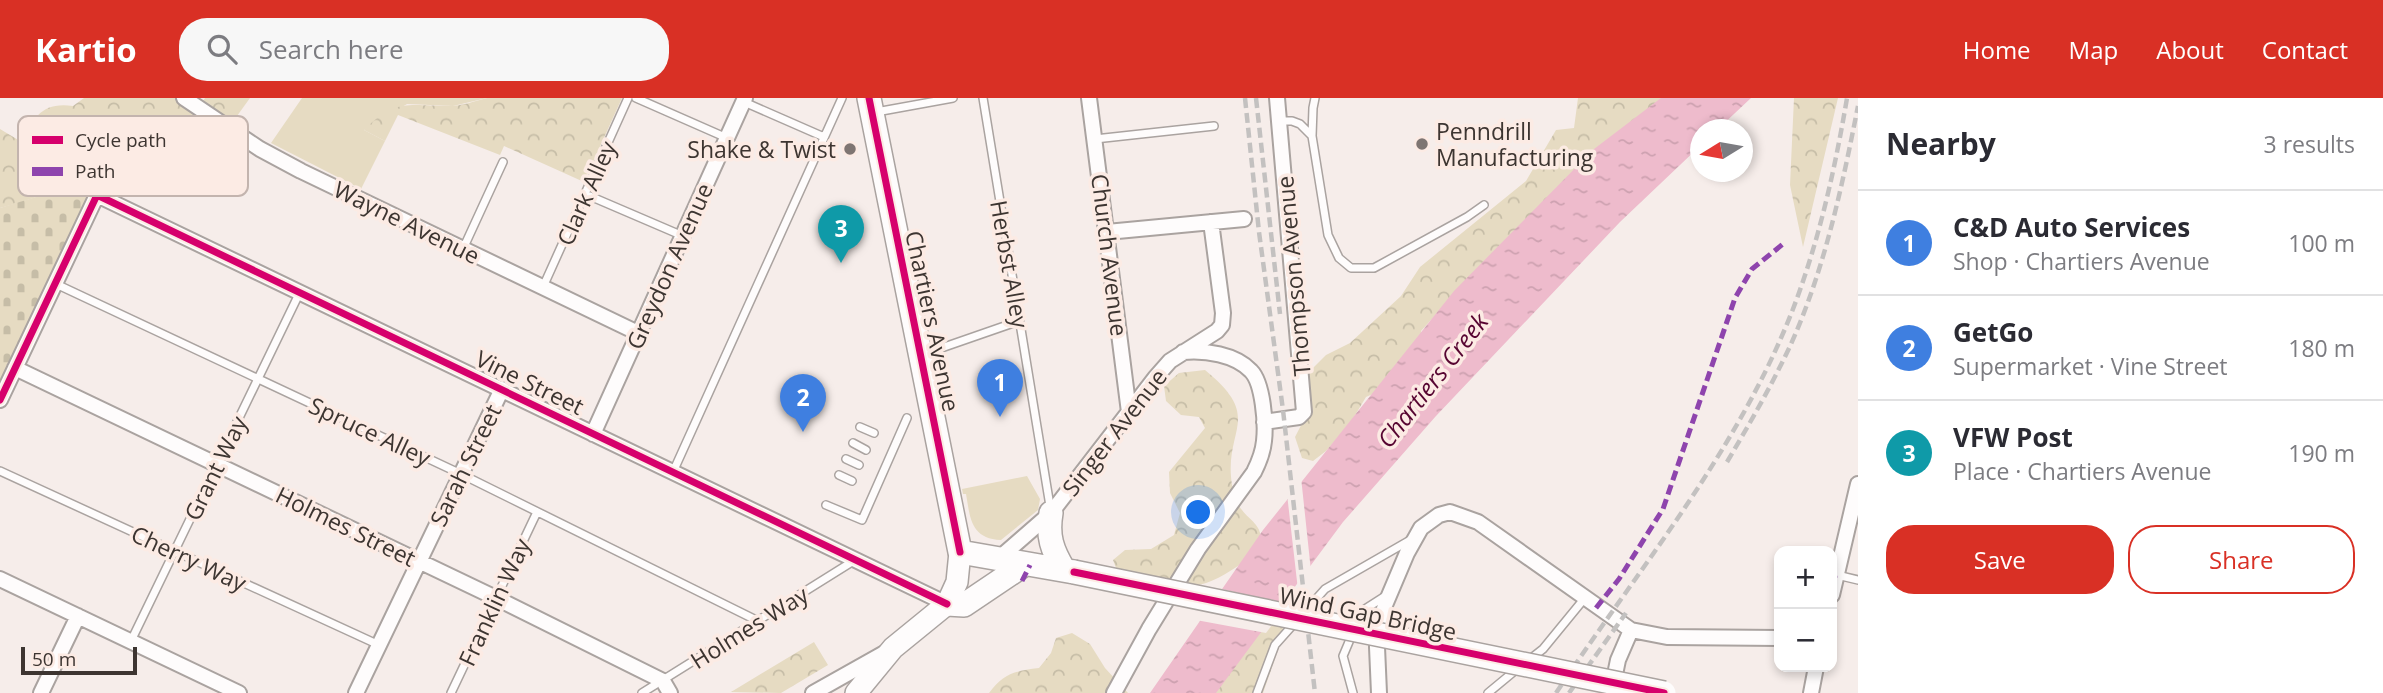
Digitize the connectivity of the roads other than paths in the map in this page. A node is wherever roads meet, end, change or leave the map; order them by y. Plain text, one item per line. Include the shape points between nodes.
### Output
1 (184, 98) edge
2 (628, 98) edge
3 (636, 98) edge
4 (842, 98) edge
5 (896, 98) edge
6 (953, 98) edge
7 (983, 98) edge
8 (1089, 98) edge
9 (1277, 98) edge
10 (1315, 98) edge
11 (744, 100) edge
12 (871, 105) edge
13 (898, 108) junction
14 (212, 116) edge
15 (1279, 121) junction
16 (1214, 126) dead end
17 (1312, 136) junction
18 (824, 137) junction
19 (727, 138) junction
20 (248, 139) edge
21 (1095, 139) junction
22 (503, 162) dead end
23 (585, 194) junction
24 (97, 196) edge
25 (99, 196) edge
26 (1484, 205) dead end
27 (1244, 219) dead end
28 (1211, 222) junction
29 (1107, 232) junction
30 (682, 236) junction
31 (463, 249) junction
32 (55, 284) junction
33 (543, 287) junction
34 (299, 294) junction
35 (1019, 321) junction
36 (638, 333) junction
37 (1183, 352) junction
38 (920, 356) junction
39 (15, 368) junction
40 (258, 378) junction
41 (502, 389) junction
42 (0, 400) edge
43 (1129, 412) junction
44 (907, 418) dead end
45 (1264, 422) junction
46 (860, 427) dead end
47 (873, 433) dead end
48 (593, 434) junction
49 (853, 443) dead end
50 (866, 450) dead end
51 (880, 456) dead end
52 (846, 460) dead end
53 (888, 460) junction
54 (216, 464) junction
55 (859, 465) dead end
56 (0, 471) edge
57 (874, 471) dead end
58 (673, 472) junction
59 (461, 474) junction
60 (839, 475) dead end
61 (882, 475) junction
62 (852, 481) dead end
63 (1858, 484) edge
64 (866, 488) dead end
65 (875, 491) junction
66 (826, 505) dead end
67 (537, 512) junction
68 (1051, 513) junction
69 (1416, 537) junction
70 (175, 551) junction
71 (960, 552) junction
72 (857, 559) junction
73 (998, 560) junction
74 (419, 561) junction
75 (1025, 564) junction
76 (1069, 571) junction
77 (1837, 575) joint
78 (0, 579) edge
79 (1858, 580) edge
80 (1391, 592) junction
81 (496, 598) junction
82 (1584, 599) junction
83 (947, 604) junction
84 (78, 616) junction
85 (758, 621) junction
86 (1631, 630) junction
87 (1774, 638) edge
88 (131, 641) junction
89 (379, 645) junction
90 (893, 648) junction
91 (1815, 672) edge
92 (667, 687) edge
93 (452, 691) edge
94 (233, 692) edge
95 (41, 693) edge
96 (356, 693) edge
97 (463, 693) edge
98 (642, 693) edge
99 (813, 693) edge
100 (856, 693) edge
101 (1114, 693) edge
102 (1257, 693) edge
103 (1353, 693) edge
104 (1379, 693) edge
105 (1488, 693) edge
106 (1611, 693) edge
107 (1664, 693) edge
108 (1811, 693) edge

1 - 14 street, Wayne Avenue
2 - 23 lane, Clark Alley
3 - 19 lane
4 - 18 lane
5 - 13 lane
6 - 13 lane
7 - 35 lane, Herbst Alley
8 - 21 street, Church Avenue
9 - 15 street, Thompson Avenue
10 - 17 lane
11 - 18 lane
11 - 19 street, Greydon Avenue
12 - 13 lane
12 - 38 main road, Chartiers Avenue
15 - 17 lane via 1300,124
15 - 45 street, Thompson Avenue via 1304,412 1299,417
16 - 21 lane
17 - 26 lane via 1328,235 1339,258 1351,268 1374,268
18 - 58 lane
19 - 30 street, Greydon Avenue
20 - 31 street, Wayne Avenue
21 - 29 street, Church Avenue
22 - 31 lane
23 - 30 lane
23 - 33 lane, Clark Alley
24 - 32 street, Vine Street
25 - 34 street, Vine Street
27 - 28 street
28 - 29 street
28 - 37 street, Singer Avenue via 1222,325
29 - 43 street, Church Avenue
30 - 36 street, Greydon Avenue
31 - 33 street, Wayne Avenue
32 - 39 street
32 - 40 lane, Spruce Alley
33 - 36 street, Wayne Avenue
34 - 40 lane, Grant Way
34 - 41 street, Vine Street
35 - 38 lane
35 - 68 lane, Herbst Alley
36 - 48 street, Greydon Avenue
37 - 43 street, Singer Avenue via 1170,361
37 - 45 street via 1209,352 1253,372
38 - 71 main road, Chartiers Avenue
39 - 42 street
39 - 54 street, Holmes Street
40 - 54 lane, Grant Way
40 - 59 lane, Spruce Alley
41 - 48 street, Vine Street
41 - 59 street, Sarah Street
43 - 68 street, Singer Avenue
44 - 53 lane via 891,442
45 - 101 street via 1264,440 1254,472 1198,549
46 - 47 lane
48 - 58 street, Vine Street
49 - 50 lane
51 - 53 lane
52 - 55 lane
53 - 61 lane
54 - 70 lane, Grant Way
54 - 74 street, Holmes Street
56 - 70 lane, Cherry Way
57 - 61 lane
58 - 72 street, Vine Street
59 - 67 lane, Spruce Alley
59 - 74 street, Sarah Street
60 - 62 lane
61 - 65 lane
63 - 77 street
64 - 65 lane
65 - 66 lane via 862,520
67 - 81 lane, Franklin Way
67 - 85 lane, Spruce Alley
68 - 73 street, Singer Avenue
68 - 76 main road via 1052,550
69 - 80 street
69 - 82 street via 1439,515 1461,515 1478,522
69 - 102 lane via 1325,589 1275,645
70 - 88 lane, Grant Way
70 - 89 lane, Cherry Way
71 - 73 main road, Wind Gap Bridge
71 - 83 street via 957,582
72 - 83 street, Vine Street
72 - 85 lane, Holmes Way
73 - 75 main road, Wind Gap Bridge
74 - 81 street, Holmes Street
74 - 89 street, Sarah Street
75 - 76 main road, Wind Gap Bridge
75 - 83 main road via 964,605
76 - 107 main road, Wind Gap Bridge, bridge
77 - 79 lane
78 - 84 street
80 - 103 lane via 1362,611 1343,656
80 - 104 street via 1378,637
81 - 92 street, Holmes Street
81 - 93 lane, Franklin Way
82 - 86 street
82 - 105 lane via 1543,649
83 - 90 street
84 - 88 street
84 - 95 street
85 - 92 lane, Holmes Way
86 - 87 street via 1667,637
86 - 106 street
88 - 94 street
89 - 96 street, Sarah Street
90 - 99 street
90 - 100 street
91 - 108 street
92 - 98 lane, Holmes Way
93 - 97 lane

